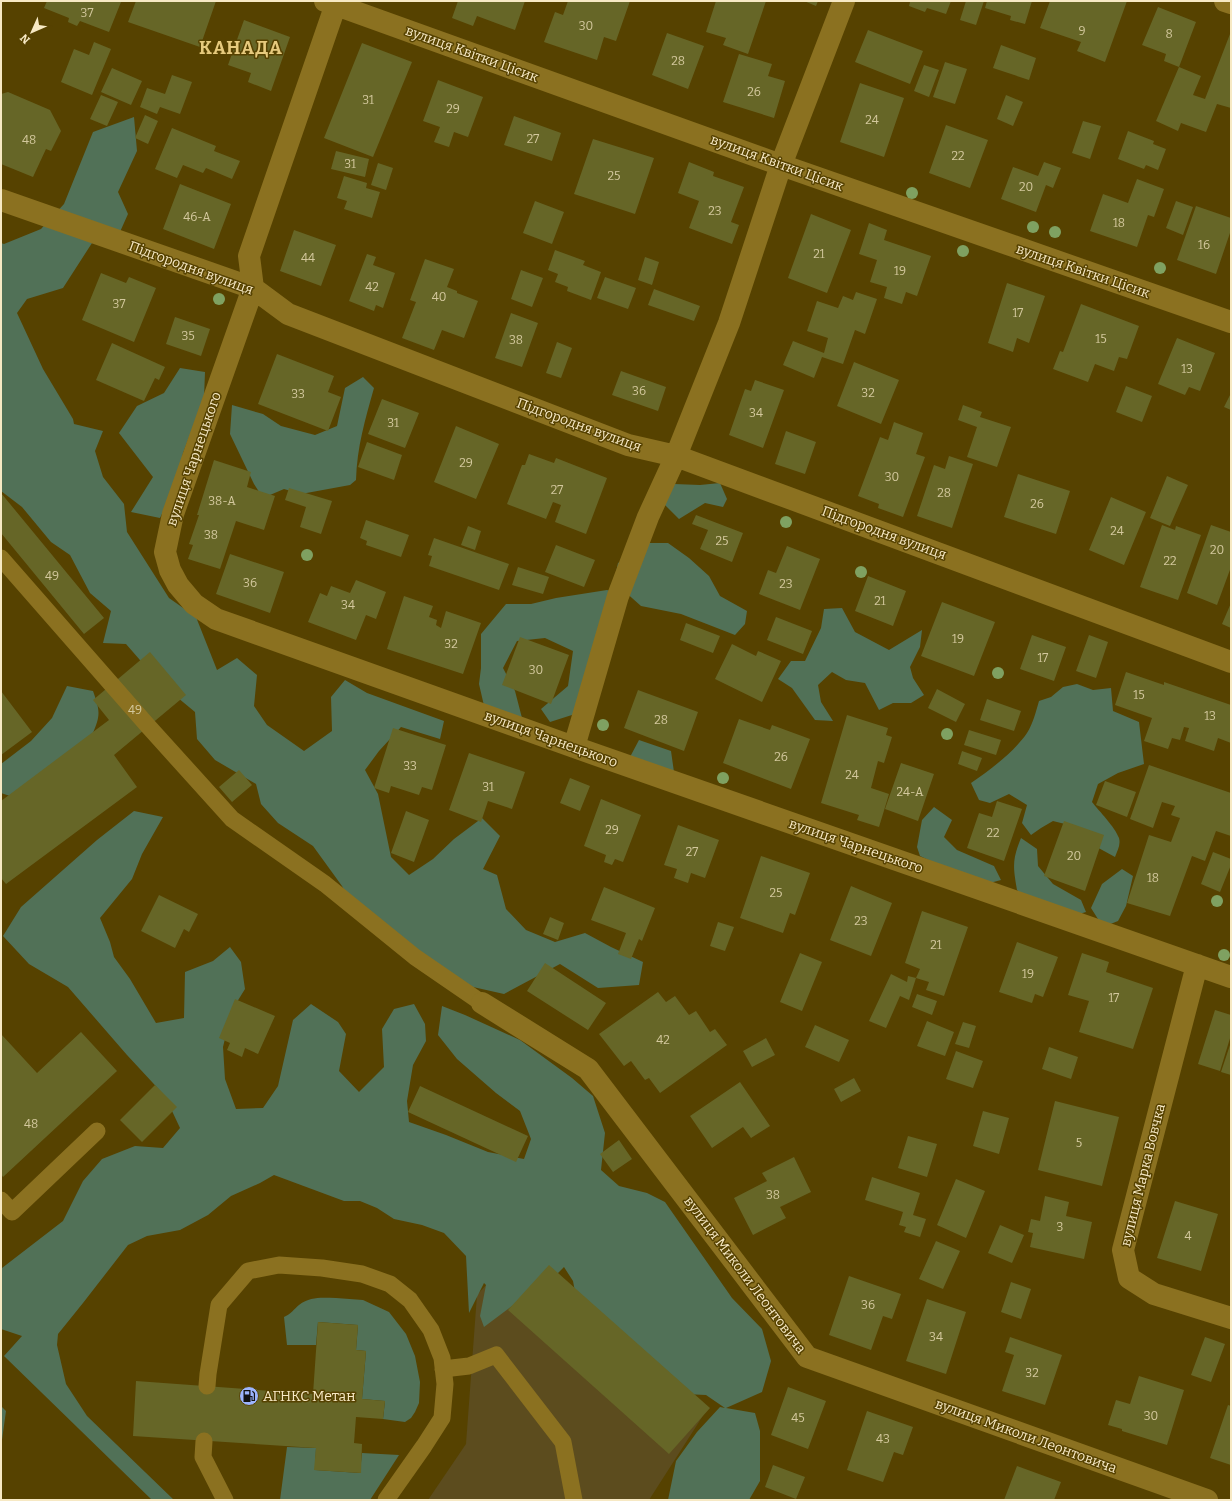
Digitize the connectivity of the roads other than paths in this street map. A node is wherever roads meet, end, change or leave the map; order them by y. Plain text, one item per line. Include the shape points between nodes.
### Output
1 (844, 1) edge
2 (1225, 1) edge
3 (333, 2) edge
4 (1231, 3) edge
5 (781, 165) junction
6 (1, 200) edge
7 (253, 288) junction
8 (1231, 322) edge
9 (676, 456) junction
10 (1, 558) edge
11 (1231, 662) edge
12 (574, 747) junction
13 (1197, 965) junction
14 (1231, 977) edge
15 (482, 1003) joint
16 (97, 1131) dead end
17 (1, 1200) edge
18 (1231, 1318) edge
19 (444, 1369) junction
20 (207, 1386) dead end
21 (204, 1441) dead end
22 (226, 1500) edge
23 (386, 1500) edge
24 (574, 1500) edge
25 (1207, 1500) edge

1 - 5 street
2 - 4 street
3 - 5 street, вулиця Квітки Цісик
3 - 7 street via 249,256
5 - 8 street, вулиця Квітки Цісик
5 - 9 street via 729,323
6 - 7 street, Підгородня вулиця
7 - 9 street, Підгородня вулиця via 288,314 628,445
7 - 12 street, вулиця Чарнецького via 173,514 165,552 178,585 194,604 216,619
9 - 11 street, Підгородня вулиця
9 - 12 street via 648,518 618,596
10 - 15 lane via 232,819 325,884 415,957
12 - 13 street, вулиця Чарнецького
13 - 14 street, вулиця Чарнецького
13 - 18 street, вулиця Марка Вовчка via 1123,1250 1129,1278 1154,1294
15 - 25 street, вулиця Миколи Леонтовича via 588,1069 807,1357
16 - 17 lane via 12,1212
19 - 20 lane via 432,1330 410,1300 390,1284 362,1274 279,1265 248,1271 219,1305
19 - 23 lane via 442,1418
19 - 24 lane via 469,1366 496,1355 562,1442
21 - 22 lane via 204,1457

